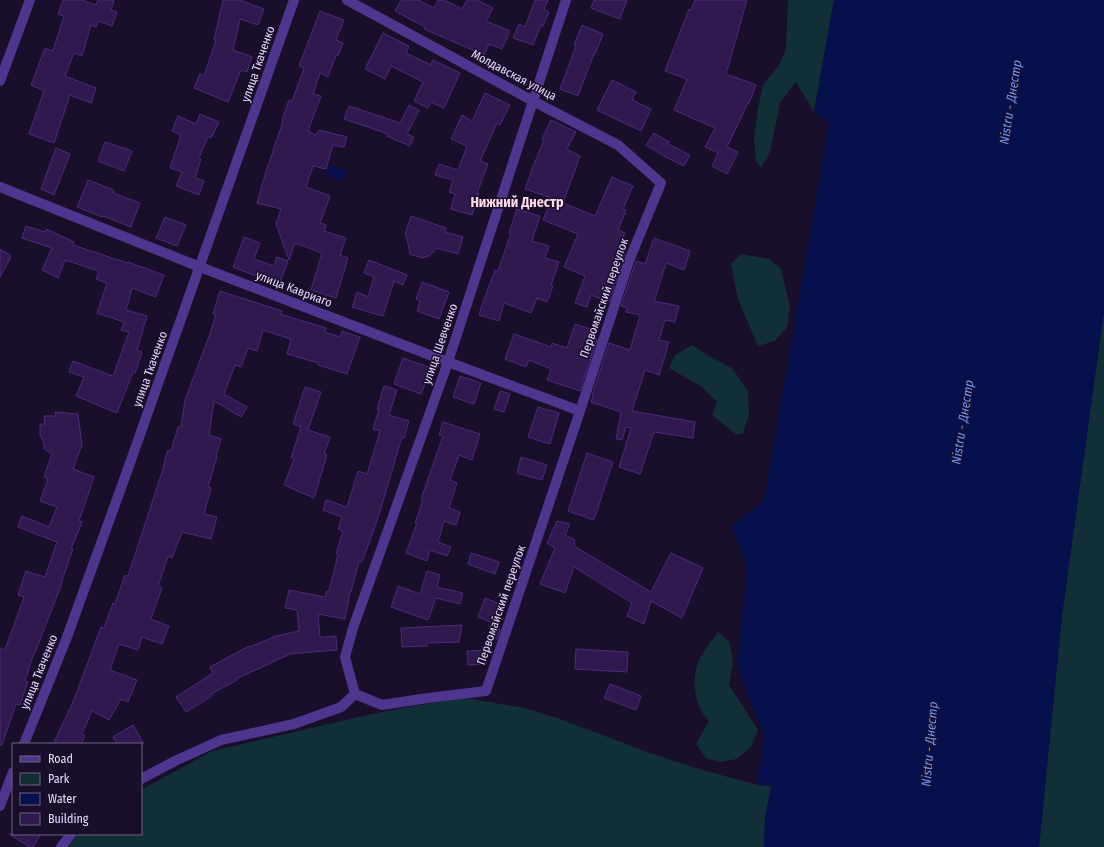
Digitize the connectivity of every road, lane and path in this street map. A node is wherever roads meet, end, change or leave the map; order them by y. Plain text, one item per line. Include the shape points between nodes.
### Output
1 (30, 0) edge
2 (294, 0) edge
3 (347, 0) edge
4 (566, 0) edge
5 (0, 81) edge
6 (533, 101) junction
7 (661, 183) joint
8 (0, 186) edge
9 (200, 267) junction
10 (448, 362) junction
11 (580, 411) junction
12 (355, 694) junction
13 (24, 743) edge
14 (12, 775) edge
15 (142, 778) edge
16 (0, 806) edge
17 (70, 835) edge
18 (61, 847) edge

1 - 5 street
2 - 9 street, улица Ткаченко
3 - 6 street, Молдавская улица
4 - 6 street, улица Шевченко
6 - 7 street, Молдавская улица via 618,145
6 - 10 street, улица Шевченко
7 - 11 street, Первомайский переулок via 628,261
8 - 9 street, улица Кавриаго
9 - 10 street, улица Кавриаго
9 - 13 street, улица Ткаченко via 67,637
10 - 11 street, улица Кавриаго
10 - 12 street, улица Шевченко via 353,628 345,657
11 - 12 street, Первомайский переулок via 486,691 382,705
12 - 15 street via 341,707 294,724 221,740
14 - 16 street
17 - 18 street

